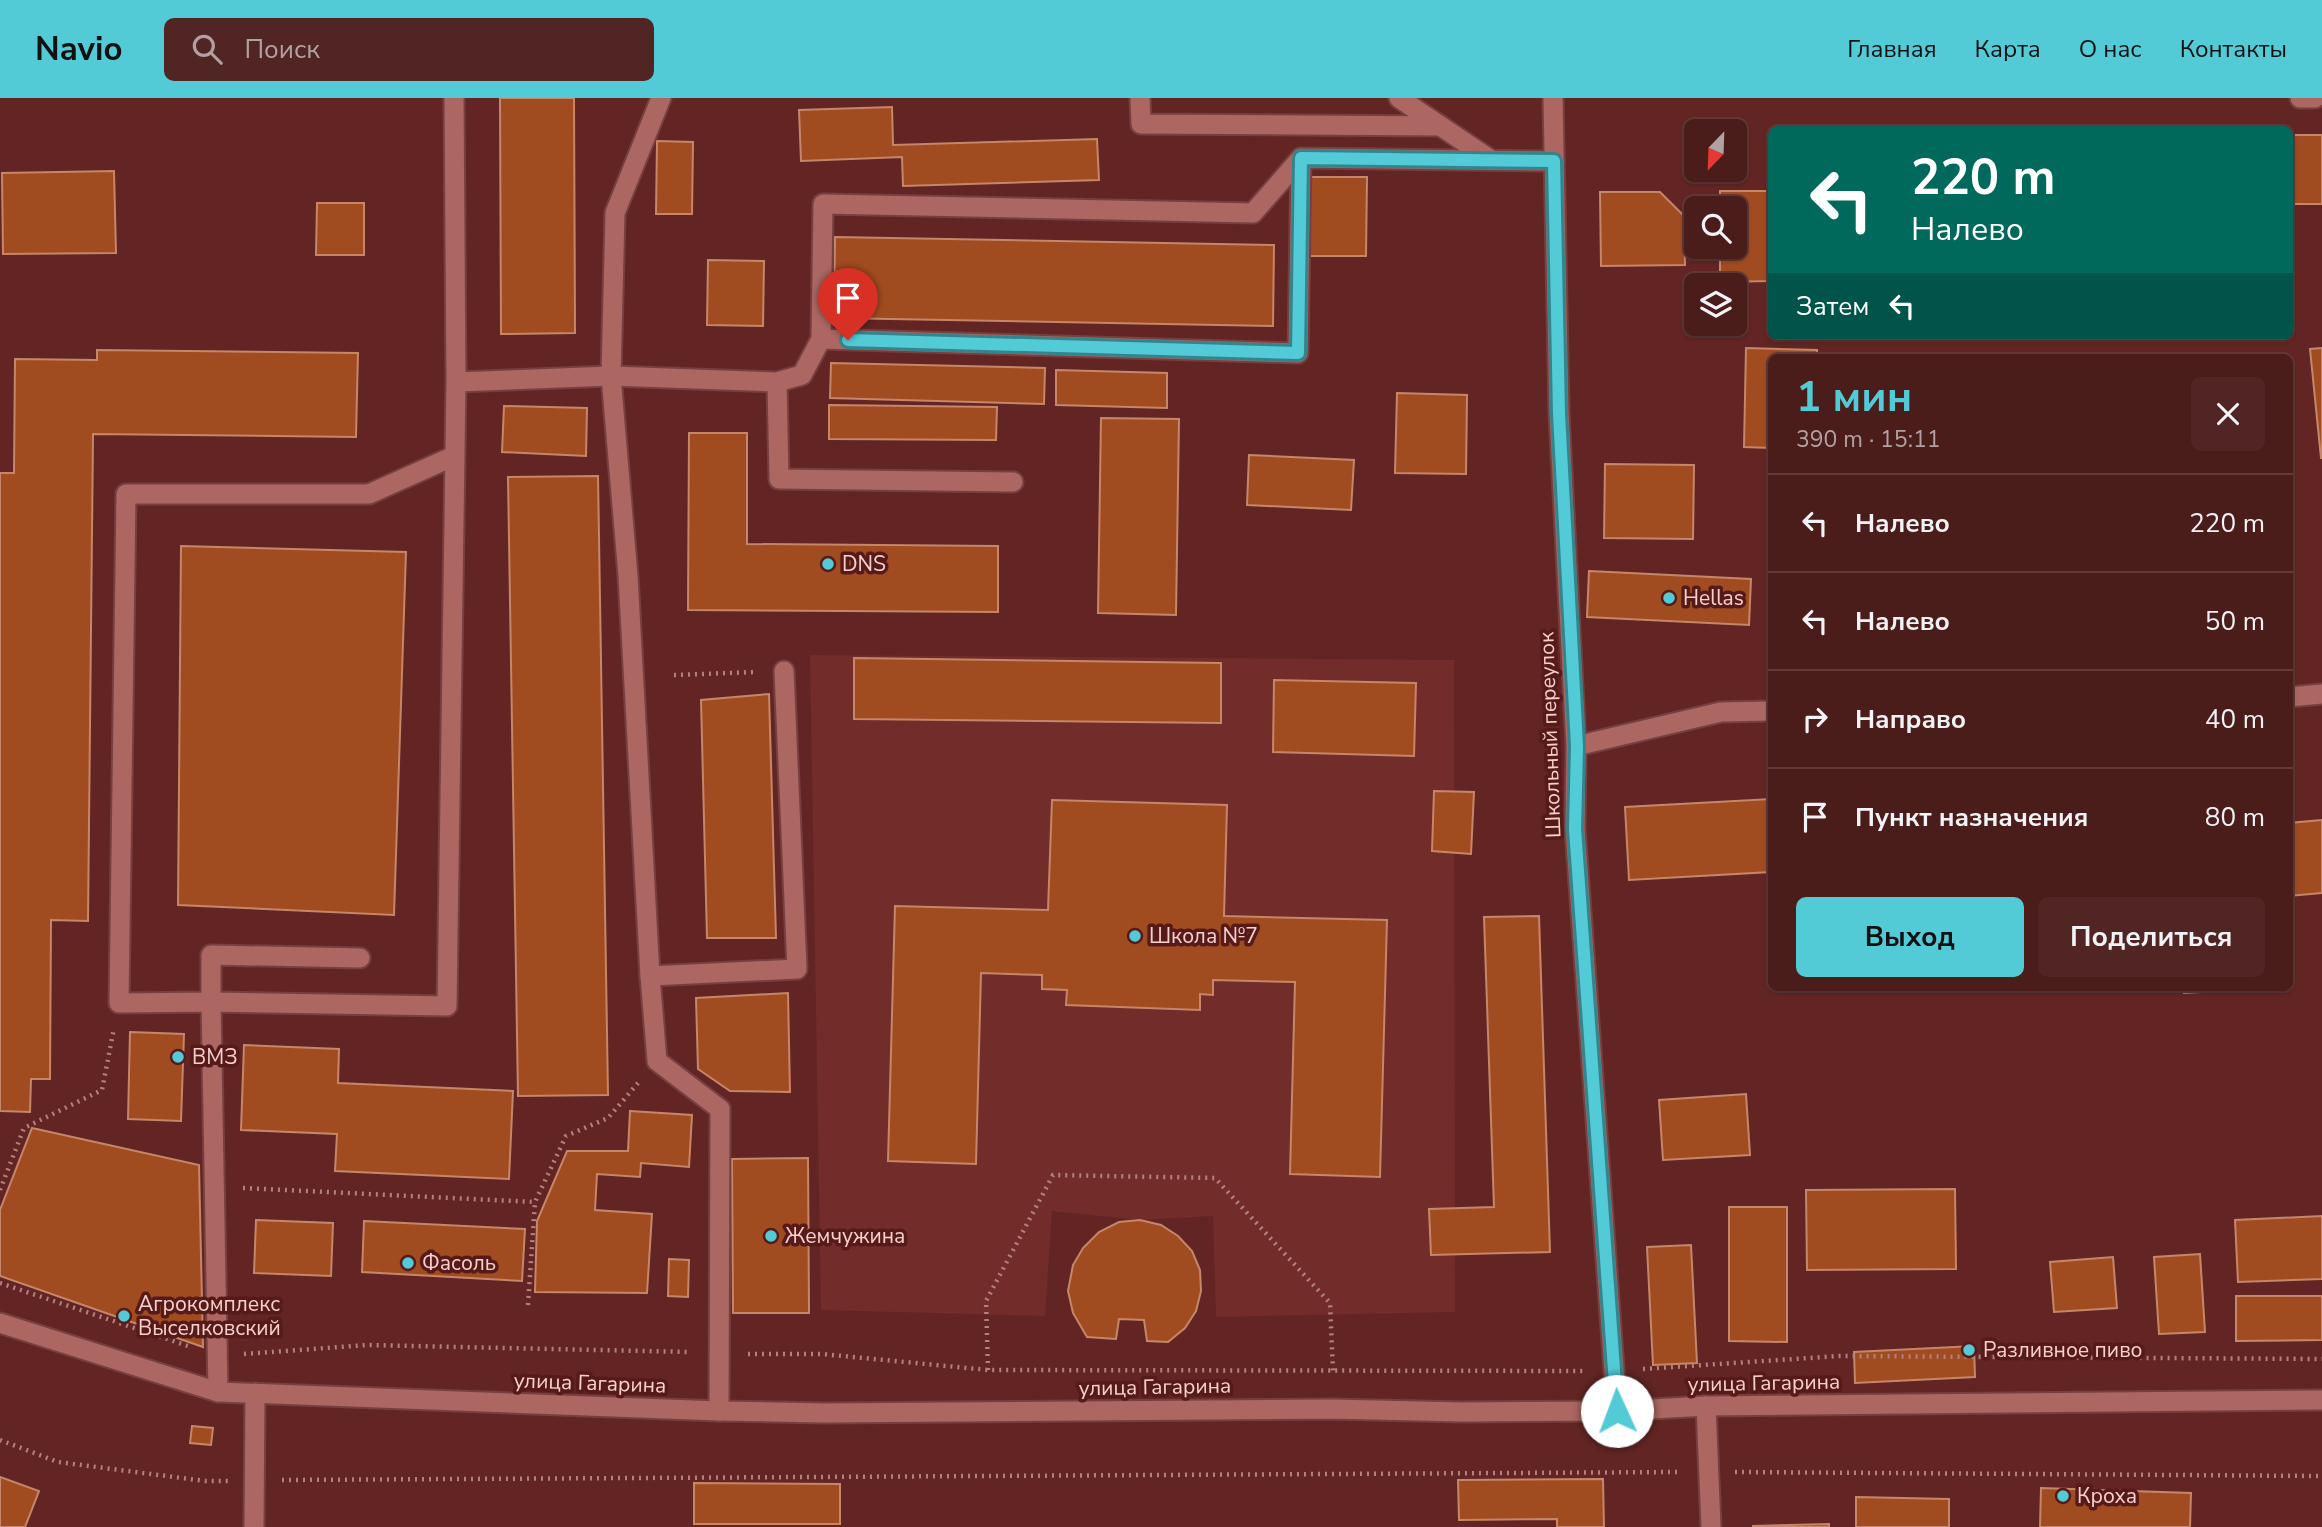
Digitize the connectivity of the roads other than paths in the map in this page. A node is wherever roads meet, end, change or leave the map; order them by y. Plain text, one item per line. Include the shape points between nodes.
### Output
1 (453, 98) edge
2 (661, 98) edge
3 (1140, 98) edge
4 (1399, 98) edge
5 (1553, 98) edge
6 (2300, 98) edge
7 (2315, 98) edge
8 (1441, 126) junction
9 (1301, 158) junction
10 (1492, 160) junction
11 (1554, 161) junction
12 (821, 339) junction
13 (611, 376) junction
14 (456, 382) junction
15 (777, 382) junction
16 (454, 456) junction
17 (1013, 482) dead end
18 (784, 671) road end
19 (2322, 694) edge
20 (2293, 697) edge
21 (1768, 712) edge
22 (1577, 746) junction
23 (360, 958) dead end
24 (650, 976) junction
25 (211, 1002) junction
26 (0, 1323) edge
27 (218, 1392) junction
28 (255, 1393) junction
29 (2322, 1401) edge
30 (1706, 1406) junction
31 (719, 1411) junction
32 (1617, 1411) junction
33 (254, 1527) edge
34 (1711, 1527) edge

1 - 14 street
2 - 13 street via 615,213
3 - 8 street via 1141,124
4 - 8 street
5 - 11 street, Школьный переулок
6 - 7 street
8 - 10 street
9 - 10 street
9 - 12 street via 1253,213 823,204
9 - 12 street via 1298,353
10 - 11 street
11 - 22 street, Школьный переулок via 1559,414
12 - 15 street via 802,375
13 - 14 street
13 - 15 street
13 - 24 street via 628,576
14 - 16 street
15 - 17 street via 779,479
16 - 25 street via 447,1006
16 - 25 street via 369,494 126,494 119,1003
18 - 24 street via 797,969
19 - 20 street
21 - 22 street via 1721,712
22 - 32 street, Школьный переулок via 1575,829
23 - 25 street via 211,955
24 - 31 street via 657,1061 720,1109
25 - 27 street
26 - 27 street, улица Гагарина
27 - 28 street, улица Гагарина
28 - 31 street, улица Гагарина
28 - 33 street
29 - 30 street, улица Гагарина
30 - 32 street, улица Гагарина
30 - 34 street
31 - 32 street, улица Гагарина

